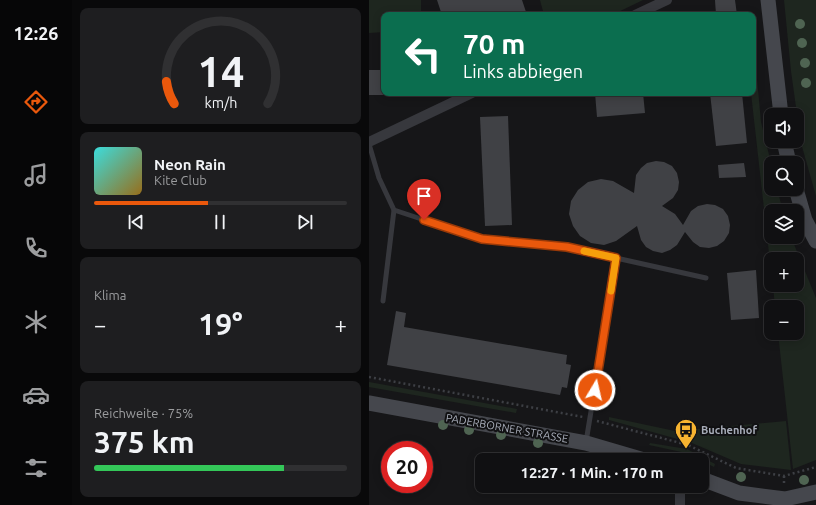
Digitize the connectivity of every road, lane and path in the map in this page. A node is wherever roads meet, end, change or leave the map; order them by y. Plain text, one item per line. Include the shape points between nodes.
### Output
1 (667, 0) edge
2 (768, 0) edge
3 (641, 12) edge
4 (466, 96) edge
5 (780, 108) edge
6 (369, 143) edge
7 (799, 196) edge
8 (394, 210) junction
9 (816, 242) edge
10 (616, 258) junction
11 (706, 278) dead end
12 (383, 301) dead end
13 (369, 403) edge
14 (586, 443) junction
15 (620, 453) edge
16 (709, 482) edge
17 (816, 492) edge
18 (680, 493) edge
19 (679, 505) edge

1 - 3 street
2 - 5 main road
4 - 6 street
6 - 8 lane via 379,178
7 - 9 main road via 805,220
8 - 10 lane via 482,239 567,247
8 - 12 lane
10 - 11 lane
10 - 14 lane
13 - 14 main road, PADERBORNER STRASSE
14 - 15 main road, PADERBORNER STRASSE
16 - 17 main road via 739,493 785,499
18 - 19 street

